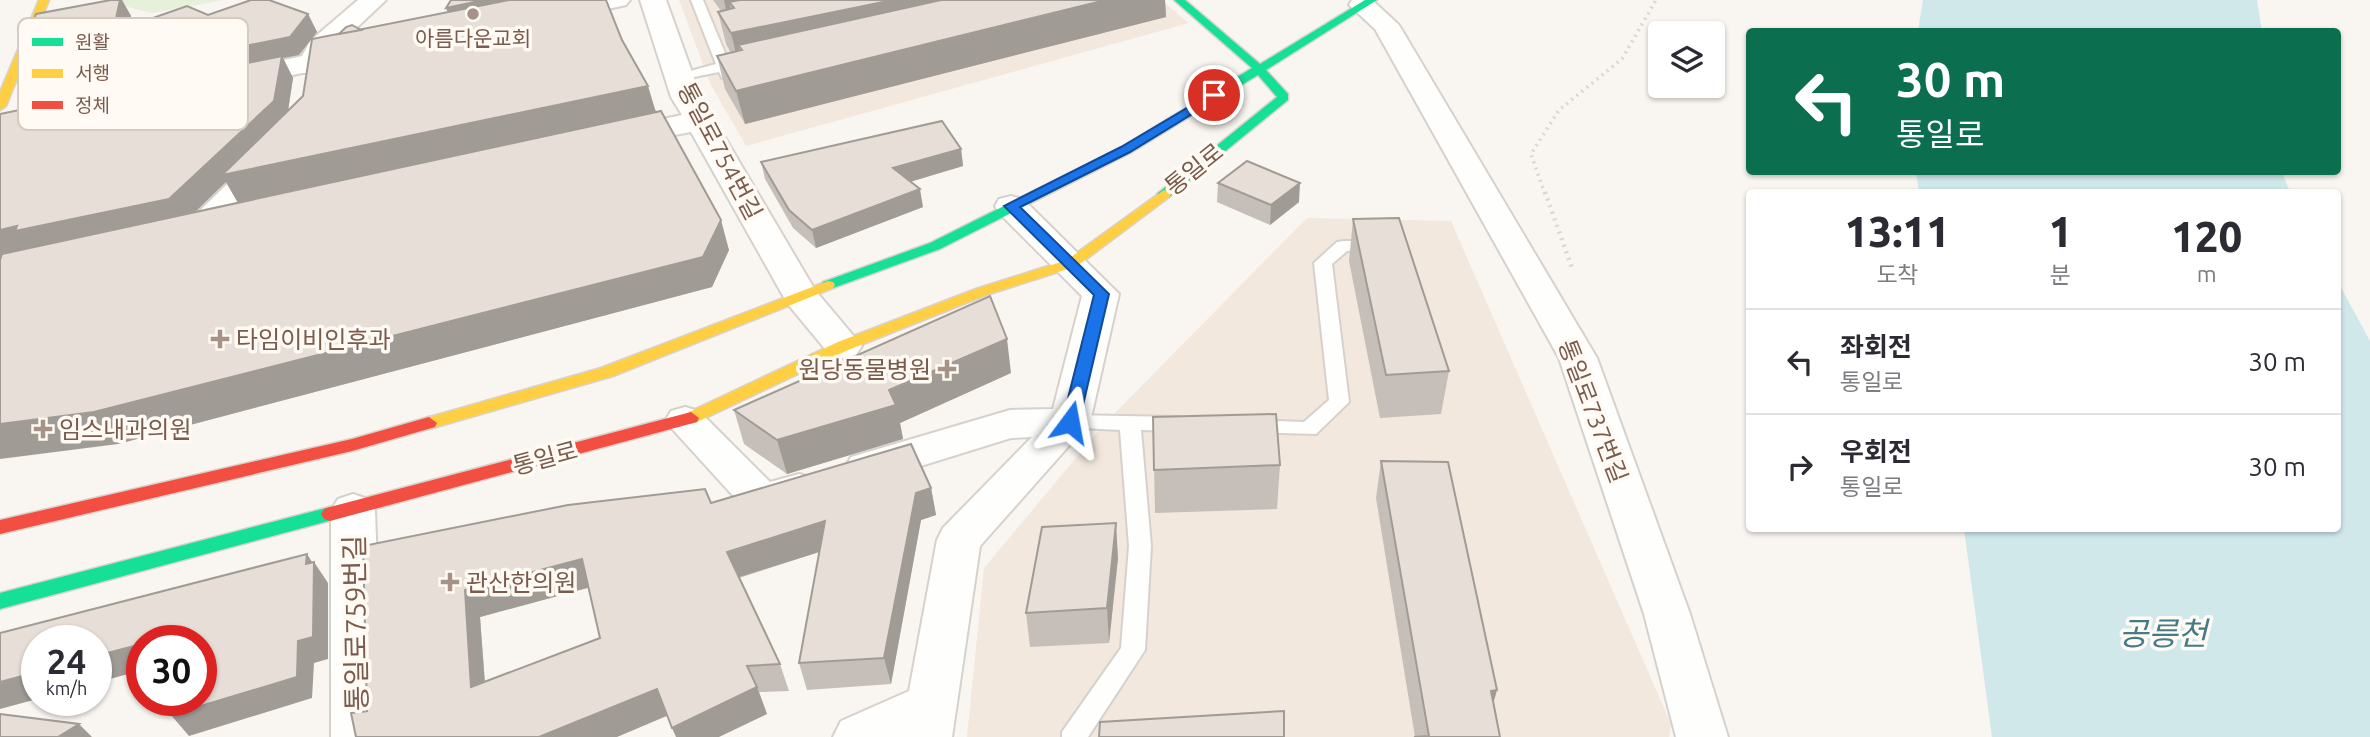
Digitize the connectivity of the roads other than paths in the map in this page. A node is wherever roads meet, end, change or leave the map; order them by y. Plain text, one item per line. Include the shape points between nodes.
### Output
1 (44, 0) edge
2 (373, 0) edge
3 (617, 0) edge
4 (653, 0) edge
5 (696, 0) edge
6 (1179, 0) edge
7 (1367, 3) edge
8 (37, 18) edge
9 (526, 18) edge
10 (383, 47) edge
11 (18, 63) edge
12 (725, 66) junction
13 (1258, 68) junction
14 (754, 69) edge
15 (310, 76) junction
16 (679, 76) junction
17 (248, 80) edge
18 (0, 106) edge
19 (700, 121) junction
20 (293, 136) edge
21 (590, 144) edge
22 (1011, 206) junction
23 (252, 219) edge
24 (1393, 245) edge
25 (1072, 263) junction
26 (800, 296) junction
27 (843, 346) junction
28 (685, 421) junction
29 (1070, 422) junction
30 (1130, 422) junction
31 (1198, 424) edge
32 (1240, 426) edge
33 (353, 510) junction
34 (0, 527) edge
35 (0, 601) edge
36 (929, 720) edge
37 (356, 737) edge
38 (859, 737) edge
39 (1075, 737) edge
40 (1702, 737) edge

1 - 8 street
2 - 15 street via 320,47
3 - 9 street
4 - 16 street, 통일로754번길
5 - 12 lane via 718,33
6 - 13 street
7 - 13 street, 통일로
7 - 40 street, 통일로737번길 via 1386,25 1578,358 1667,614
10 - 15 street
11 - 18 street
12 - 14 lane via 727,75
12 - 16 lane
13 - 22 street, 통일로 via 1125,150
13 - 25 street, 통일로 via 1284,97
15 - 17 street
16 - 19 street, 통일로754번길
19 - 21 street
19 - 26 street, 통일로754번길
20 - 23 street via 185,234
22 - 25 street
22 - 26 street, 통일로 via 935,246
24 - 32 lane via 1343,246 1323,263 1339,402 1308,429
25 - 27 street, 통일로 via 981,292
25 - 29 street via 1101,294
26 - 27 street, 통일로754번길
26 - 34 street, 통일로 via 607,372 352,445
27 - 28 street, 통일로
28 - 29 street via 762,500 1010,424
28 - 33 street, 통일로
29 - 30 lane
29 - 36 street via 959,540
30 - 31 lane
30 - 39 lane via 1140,546 1133,650
33 - 35 street, 통일로
33 - 37 street, 통일로759번길
36 - 38 street

